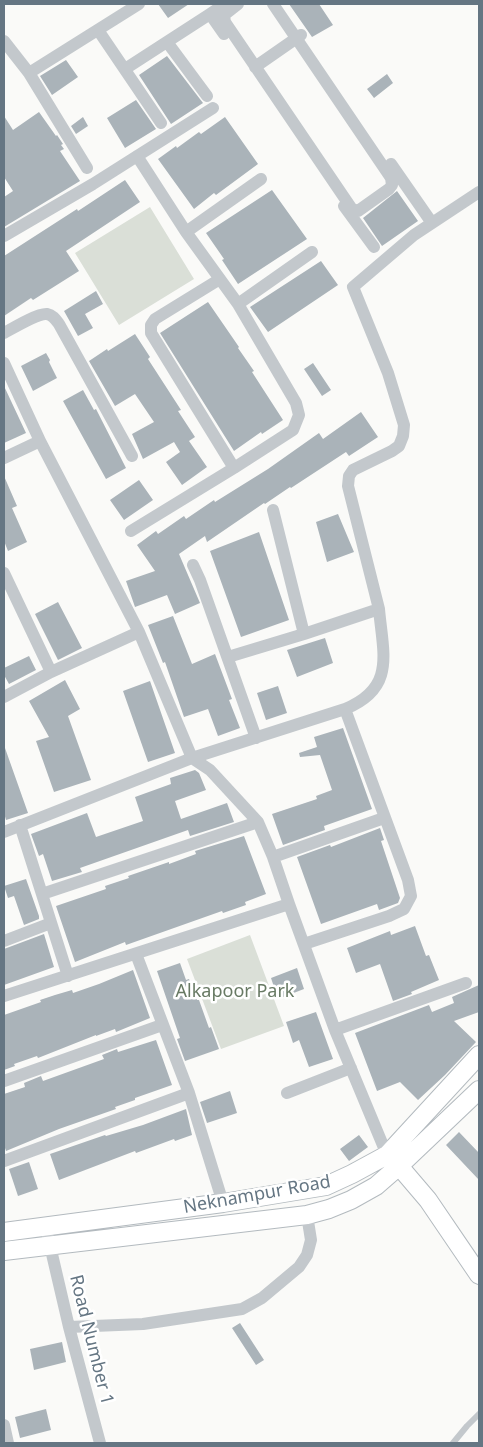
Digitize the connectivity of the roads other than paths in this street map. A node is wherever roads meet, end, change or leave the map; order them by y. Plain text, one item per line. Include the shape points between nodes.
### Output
1 (139, 4) edge
2 (225, 4) edge
3 (238, 4) edge
4 (273, 4) edge
5 (279, 4) edge
6 (210, 14) junction
7 (98, 30) junction
8 (299, 37) junction
9 (4, 41) edge
10 (167, 42) junction
11 (255, 67) junction
12 (125, 69) junction
13 (29, 73) junction
14 (334, 89) junction
15 (161, 123) dead end
16 (137, 156) junction
17 (87, 168) dead end
18 (261, 179) dead end
19 (479, 192) edge
20 (432, 223) junction
21 (186, 232) junction
22 (4, 236) edge
23 (374, 247) dead end
24 (312, 252) dead end
25 (220, 279) junction
26 (238, 304) junction
27 (4, 333) edge
28 (4, 365) edge
29 (40, 440) junction
30 (132, 456) dead end
31 (4, 458) edge
32 (234, 468) junction
33 (274, 510) dead end
34 (131, 531) dead end
35 (193, 565) dead end
36 (4, 573) edge
37 (378, 609) junction
38 (139, 632) junction
39 (304, 634) junction
40 (228, 656) junction
41 (51, 672) junction
42 (4, 697) edge
43 (345, 709) junction
44 (256, 738) junction
45 (192, 758) junction
46 (384, 818) junction
47 (258, 822) junction
48 (20, 826) junction
49 (4, 832) edge
50 (273, 856) junction
51 (42, 894) junction
52 (289, 904) junction
53 (51, 923) junction
54 (4, 940) edge
55 (304, 944) junction
56 (136, 954) junction
57 (68, 976) junction
58 (466, 983) dead end
59 (4, 996) edge
60 (162, 1025) junction
61 (335, 1030) junction
62 (479, 1055) edge
63 (350, 1068) junction
64 (4, 1081) edge
65 (287, 1092) dead end
66 (189, 1093) junction
67 (478, 1093) edge
68 (4, 1161) edge
69 (393, 1161) junction
70 (223, 1203) junction
71 (306, 1215) junction
72 (46, 1227) junction
73 (4, 1232) edge
74 (50, 1245) junction
75 (4, 1250) edge
76 (479, 1275) edge
77 (69, 1327) junction
78 (479, 1414) edge
79 (4, 1425) edge
80 (8, 1443) edge
81 (100, 1443) edge
82 (453, 1443) edge

1 - 7 street
2 - 6 street
3 - 11 street via 226,12 224,19
4 - 8 street
5 - 8 street
6 - 10 street
6 - 23 street
7 - 12 street
7 - 13 street
8 - 11 street
8 - 14 street
9 - 13 street
10 - 12 street
10 - 16 street via 210,102
11 - 14 street via 352,209 358,211 389,189 392,182
12 - 15 street
13 - 17 street
14 - 20 street
16 - 21 street
16 - 22 street
18 - 21 street
19 - 20 street
20 - 37 street via 352,287 388,373 404,425 399,446 354,470 349,476 348,486
21 - 25 street
24 - 26 street
25 - 26 street
25 - 32 street via 155,319 151,333
26 - 32 street via 296,404 299,415 293,430
27 - 30 street via 41,315 54,317
28 - 29 street
29 - 31 street
29 - 38 street
32 - 34 street
33 - 39 street
35 - 40 street
36 - 41 street
37 - 39 street
37 - 43 street via 384,659 382,675 370,695
38 - 41 street
38 - 45 street
39 - 40 street
40 - 44 street
41 - 42 street
43 - 44 street
43 - 46 street
44 - 45 street
45 - 47 street via 210,770
45 - 48 street
46 - 50 street
46 - 55 street via 408,880 411,896 404,909
47 - 50 street
47 - 51 street
48 - 49 street
48 - 51 street
50 - 52 street
51 - 53 street
52 - 55 street
52 - 56 street
53 - 54 street
53 - 57 street
55 - 61 street
56 - 57 street
56 - 60 street
57 - 59 street
58 - 61 street
60 - 64 street
60 - 66 street
61 - 63 street
62 - 69 street, Neknampur Road
63 - 65 street
63 - 69 street
66 - 68 street
66 - 70 street
67 - 69 street, Neknampur Road
69 - 70 street, Neknampur Road via 326,1186
69 - 71 street, Neknampur Road via 376,1186 351,1200
69 - 76 street via 433,1207
70 - 72 street, Neknampur Road
71 - 74 street, Neknampur Road
71 - 77 street via 311,1240 299,1268 262,1298 242,1309 143,1324
72 - 73 street
72 - 74 street, Road Number 1
74 - 75 street
74 - 77 street, Road Number 1
77 - 81 street, Road Number 1
78 - 82 lane
79 - 80 street

